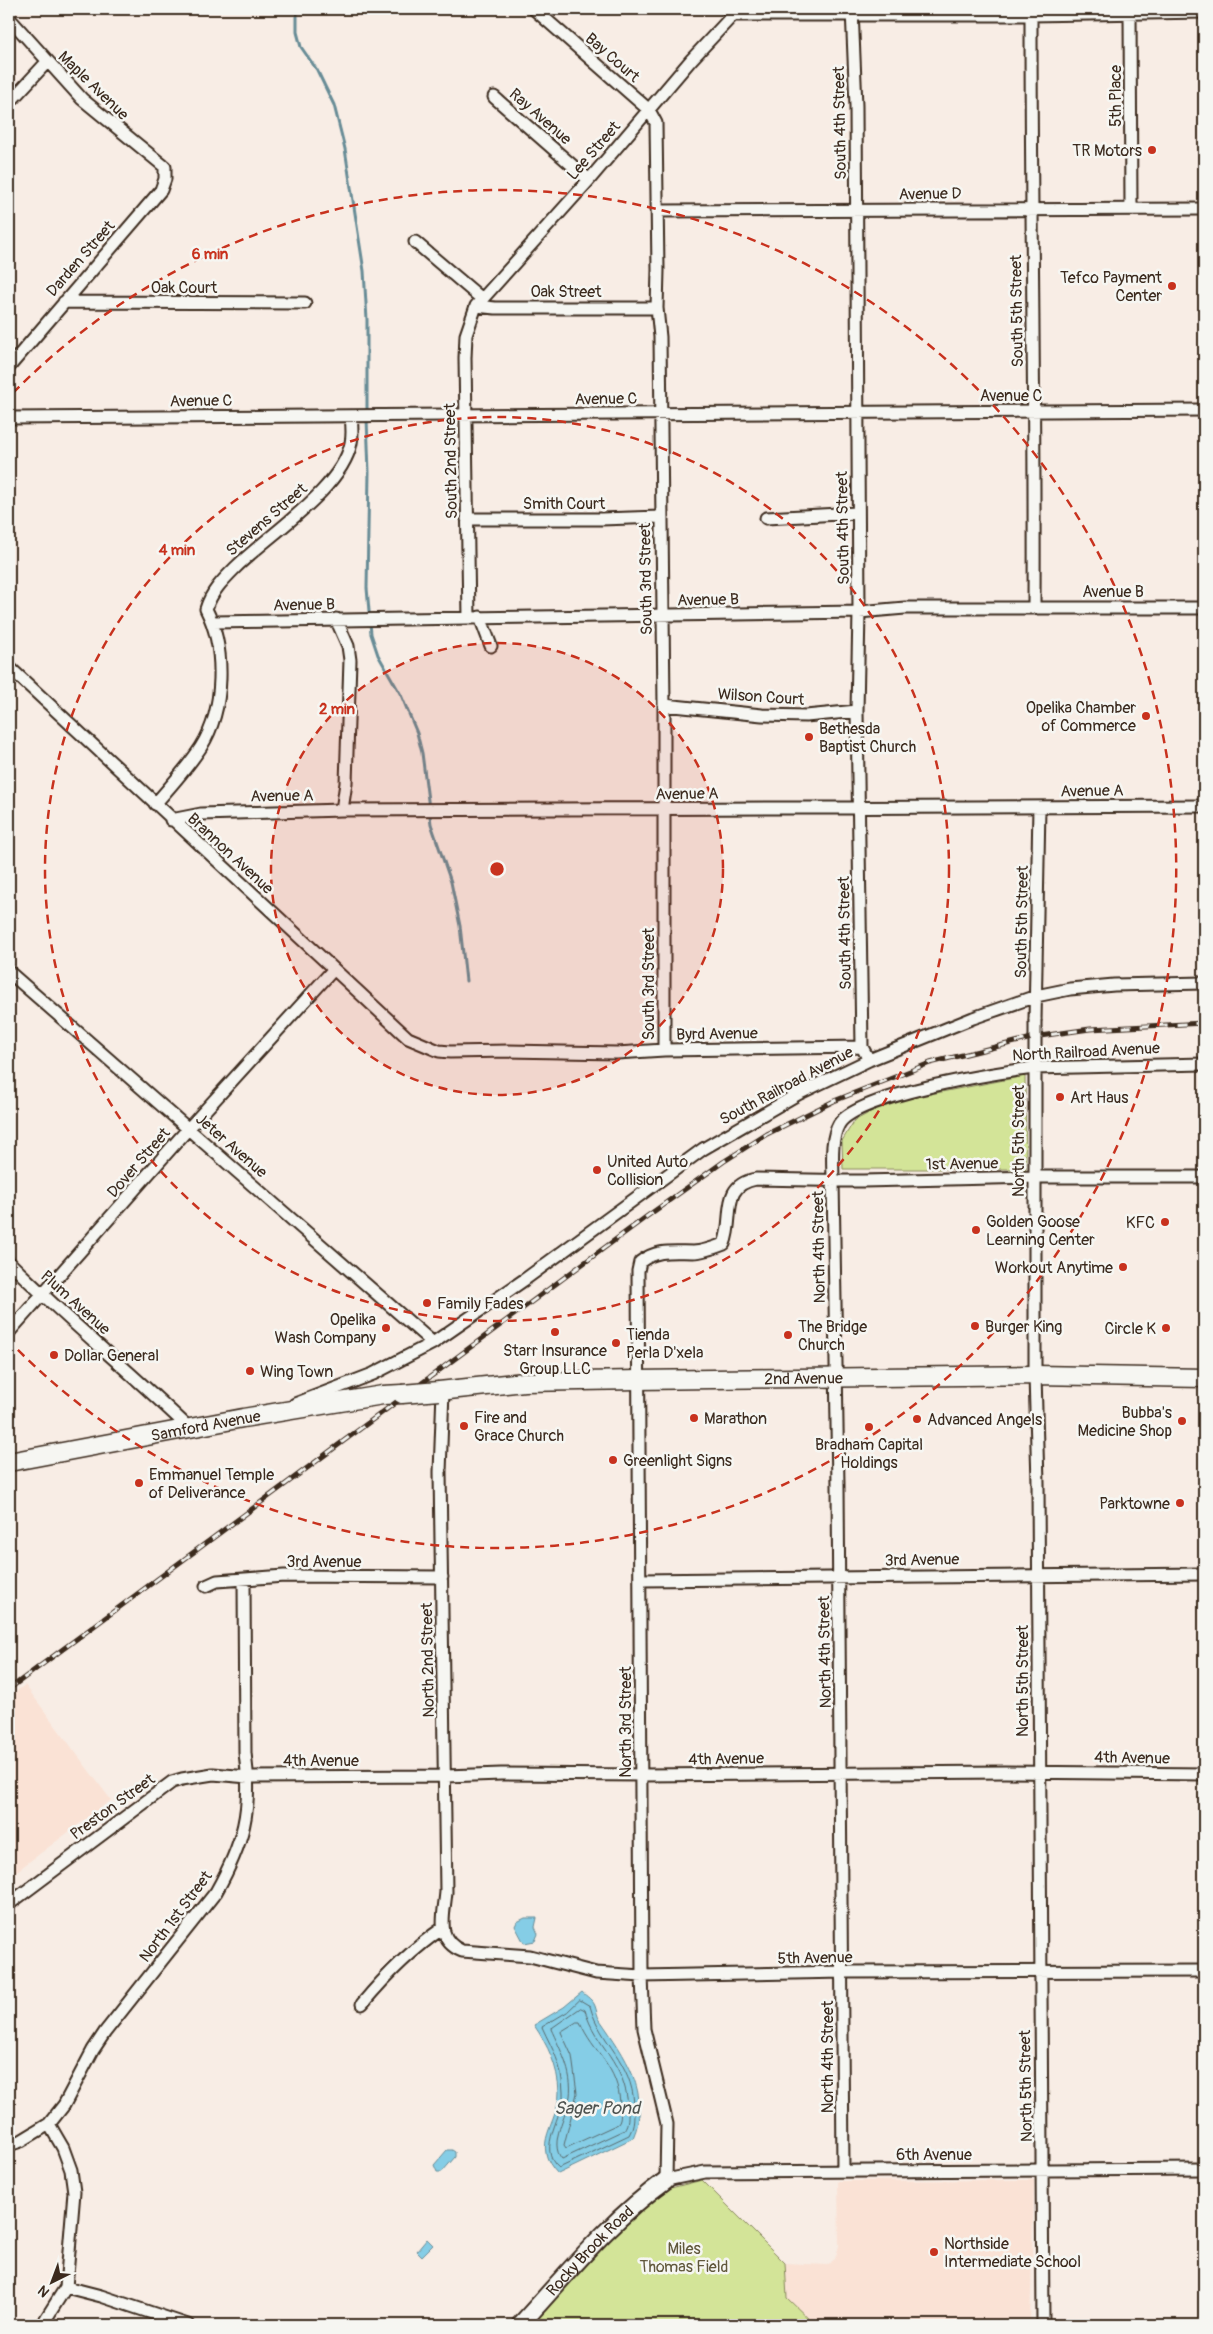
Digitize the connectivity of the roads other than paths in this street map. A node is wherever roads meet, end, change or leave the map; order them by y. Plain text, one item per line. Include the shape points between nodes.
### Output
1 (534, 9) edge
2 (730, 12) edge
3 (852, 12) edge
4 (1204, 12) edge
5 (1130, 13) junction
6 (1031, 15) junction
7 (9, 18) edge
8 (47, 62) junction
9 (494, 97) dead end
10 (9, 102) edge
11 (649, 110) junction
12 (165, 167) joint
13 (589, 180) junction
14 (1131, 209) junction
15 (1204, 209) edge
16 (856, 210) junction
17 (1031, 210) junction
18 (657, 211) junction
19 (416, 242) dead end
20 (64, 302) junction
21 (479, 302) junction
22 (305, 303) dead end
23 (657, 308) junction
24 (9, 366) edge
25 (1204, 410) edge
26 (1035, 411) junction
27 (856, 412) junction
28 (660, 413) junction
29 (466, 415) junction
30 (351, 416) junction
31 (9, 418) edge
32 (857, 513) junction
33 (660, 517) junction
34 (766, 518) dead end
35 (467, 519) junction
36 (1034, 607) junction
37 (1204, 608) edge
38 (860, 612) junction
39 (663, 616) junction
40 (474, 617) junction
41 (336, 620) junction
42 (352, 620) junction
43 (213, 622) junction
44 (348, 646) junction
45 (491, 646) dead end
46 (9, 667) edge
47 (664, 705) junction
48 (857, 711) junction
49 (155, 804) junction
50 (1204, 806) edge
51 (859, 807) junction
52 (1039, 807) junction
53 (664, 809) junction
54 (342, 810) junction
55 (171, 820) junction
56 (333, 970) junction
57 (9, 972) edge
58 (1204, 983) edge
59 (1036, 996) junction
60 (1035, 1037) joint
61 (862, 1047) junction
62 (664, 1050) junction
63 (439, 1051) joint
64 (868, 1060) junction
65 (1034, 1064) junction
66 (1204, 1064) edge
67 (188, 1129) junction
68 (835, 1134) joint
69 (1034, 1177) junction
70 (1204, 1177) edge
71 (833, 1180) junction
72 (9, 1262) edge
73 (640, 1262) joint
74 (41, 1294) junction
75 (9, 1332) edge
76 (433, 1343) junction
77 (1035, 1376) junction
78 (836, 1378) junction
79 (1204, 1378) edge
80 (637, 1380) junction
81 (441, 1391) junction
82 (402, 1394) joint
83 (270, 1413) junction
84 (189, 1428) junction
85 (9, 1462) edge
86 (1038, 1574) junction
87 (1204, 1574) edge
88 (839, 1576) junction
89 (442, 1577) junction
90 (244, 1580) junction
91 (641, 1580) junction
92 (206, 1586) dead end
93 (1038, 1772) junction
94 (841, 1773) junction
95 (1204, 1774) edge
96 (642, 1775) junction
97 (446, 1776) junction
98 (248, 1777) junction
99 (9, 1904) edge
100 (443, 1928) junction
101 (843, 1972) junction
102 (1204, 1972) edge
103 (1040, 1973) junction
104 (642, 1976) junction
105 (362, 2004) dead end
106 (49, 2124) junction
107 (9, 2145) edge
108 (1204, 2169) edge
109 (1042, 2170) junction
110 (843, 2171) junction
111 (666, 2180) junction
112 (66, 2287) junction
113 (42, 2325) edge
114 (188, 2325) edge
115 (520, 2325) edge
116 (1043, 2325) edge

1 - 11 street, Bay Court
2 - 3 street
2 - 11 street, Lee Street
3 - 6 street
3 - 16 street, South 4th Street
4 - 5 street
5 - 6 street
5 - 14 street, 5th Place
6 - 17 street, South 5th Street
7 - 8 street, Maple Avenue
8 - 10 street
8 - 12 street, Maple Avenue via 82,99
9 - 13 street, Ray Avenue
11 - 13 street, Lee Street
11 - 18 street, South 3rd Street via 656,123
12 - 20 street, Darden Street via 161,190
13 - 21 street, Lee Street
14 - 15 street, Avenue D
14 - 17 street, Avenue D
16 - 17 street, Avenue D
16 - 18 street, Avenue D
16 - 27 street, South 4th Street
17 - 26 street, South 5th Street
18 - 23 street, South 3rd Street
19 - 21 street
20 - 22 street, Oak Court
20 - 24 street, Darden Street
21 - 23 street, Oak Street via 495,308
21 - 29 street, South 2nd Street via 466,335
23 - 28 street, South 3rd Street
25 - 26 street, Avenue C
26 - 27 street, Avenue C
26 - 36 street, South 5th Street
27 - 28 street, Avenue C
27 - 32 street, South 4th Street
28 - 29 street, Avenue C
28 - 33 street, South 3rd Street
29 - 30 street, Avenue C
29 - 35 street, South 2nd Street
30 - 31 street, Avenue C
30 - 43 street, Stevens Street via 351,445 343,465 330,483 254,548 223,580 209,598 206,609
32 - 34 street
32 - 38 street, South 4th Street
33 - 35 street, Smith Court
33 - 39 street, South 3rd Street
35 - 40 street, South 2nd Street
36 - 37 street, Avenue B
36 - 38 street, Avenue B via 905,608
38 - 39 street, Avenue B
38 - 48 street, South 4th Street
39 - 40 street, Avenue B
39 - 47 street, South 3rd Street
40 - 42 street, Avenue B
40 - 45 street, South 2nd Street
41 - 42 street, Avenue B
41 - 43 street, Avenue B
41 - 44 street
42 - 44 street
43 - 49 street, Stevens Street via 219,649 219,682 211,726 201,746
44 - 54 street via 346,783
46 - 49 street, Brannon Avenue
47 - 48 street, Wilson Court via 762,715 806,716
47 - 53 street, South 3rd Street
48 - 51 street, South 4th Street
49 - 55 street, Brannon Avenue
50 - 52 street, Avenue A
51 - 52 street, Avenue A
51 - 53 street, Avenue A
51 - 61 street, South 4th Street
52 - 59 street, South 5th Street
53 - 54 street, Avenue A
53 - 62 street, South 3rd Street
54 - 55 street, Avenue A via 201,814
55 - 56 street, Brannon Avenue
56 - 63 street, Brannon Avenue via 408,1038
56 - 67 street, Dover Street
57 - 67 street, Jeter Avenue
58 - 59 street, South Railroad Avenue via 1114,985
59 - 60 street, South 5th Street, bridge
59 - 64 street, South Railroad Avenue
60 - 65 street, North 5th Street
61 - 62 street, Byrd Avenue
61 - 64 street
62 - 63 street, Byrd Avenue
64 - 76 street, South Railroad Avenue via 798,1094 703,1149
65 - 66 street, North Railroad Avenue
65 - 68 street, North Railroad Avenue via 898,1094 848,1115
65 - 69 street, North 5th Street
67 - 74 street, Dover Street
67 - 76 street, Jeter Avenue
68 - 71 street, North 4th Street
69 - 70 street, 1st Avenue
69 - 71 street, 1st Avenue
69 - 77 street, North 5th Street
71 - 73 street, 1st Avenue via 745,1181 736,1188 731,1199 729,1232 724,1244 696,1252 651,1254
71 - 78 street, North 4th Street
72 - 74 street, Plum Avenue
73 - 80 street, North 3rd Street
74 - 75 street, Dover Street
74 - 84 street, Plum Avenue
76 - 83 street, South Railroad Avenue via 373,1374
77 - 78 main road, 2nd Avenue
77 - 79 main road, 2nd Avenue
77 - 86 street, North 5th Street
78 - 80 main road, 2nd Avenue
78 - 88 street, North 4th Street
80 - 81 main road, 2nd Avenue via 524,1382
80 - 91 street, North 3rd Street
81 - 82 main road, 2nd Avenue, bridge
81 - 89 street, North 2nd Street
82 - 83 main road, Samford Avenue
83 - 84 main road, Samford Avenue
84 - 85 main road, Samford Avenue
86 - 87 street, 3rd Avenue
86 - 88 street, 3rd Avenue
86 - 93 street, North 5th Street
88 - 91 street, 3rd Avenue
88 - 94 street, North 4th Street
89 - 90 street, 3rd Avenue via 284,1576
89 - 97 street, North 2nd Street
90 - 92 street, 3rd Avenue via 217,1581
90 - 98 street, North 1st Street via 245,1753
91 - 96 street, North 3rd Street
93 - 94 street, 4th Avenue
93 - 95 street, 4th Avenue
93 - 103 street, North 5th Street
94 - 96 street, 4th Avenue
94 - 101 street, North 4th Street
96 - 97 street, 4th Avenue
96 - 104 street, North 3rd Street
97 - 98 street, 4th Avenue
97 - 100 street, North 2nd Street
98 - 99 street, Preston Street via 202,1775 172,1782
98 - 106 street, North 1st Street via 241,1842 216,1892 101,2038 62,2108
100 - 104 street, 5th Avenue via 446,1940 462,1951 530,1956 596,1973
100 - 105 street via 391,1969
101 - 103 street, 5th Avenue
101 - 104 street, 5th Avenue
101 - 110 street, North 4th Street
102 - 103 street, 5th Avenue
103 - 109 street, North 5th Street
104 - 111 street, North 3rd Street via 644,2029 667,2124
106 - 107 street, North 1st Street via 21,2142
106 - 112 street via 63,2148 74,2192
108 - 109 street, 6th Avenue
109 - 110 street, 6th Avenue
109 - 116 street, North 5th Street
110 - 111 street, 6th Avenue via 705,2172
111 - 115 street, Rocky Brook Road via 639,2199
112 - 113 street
112 - 114 street

